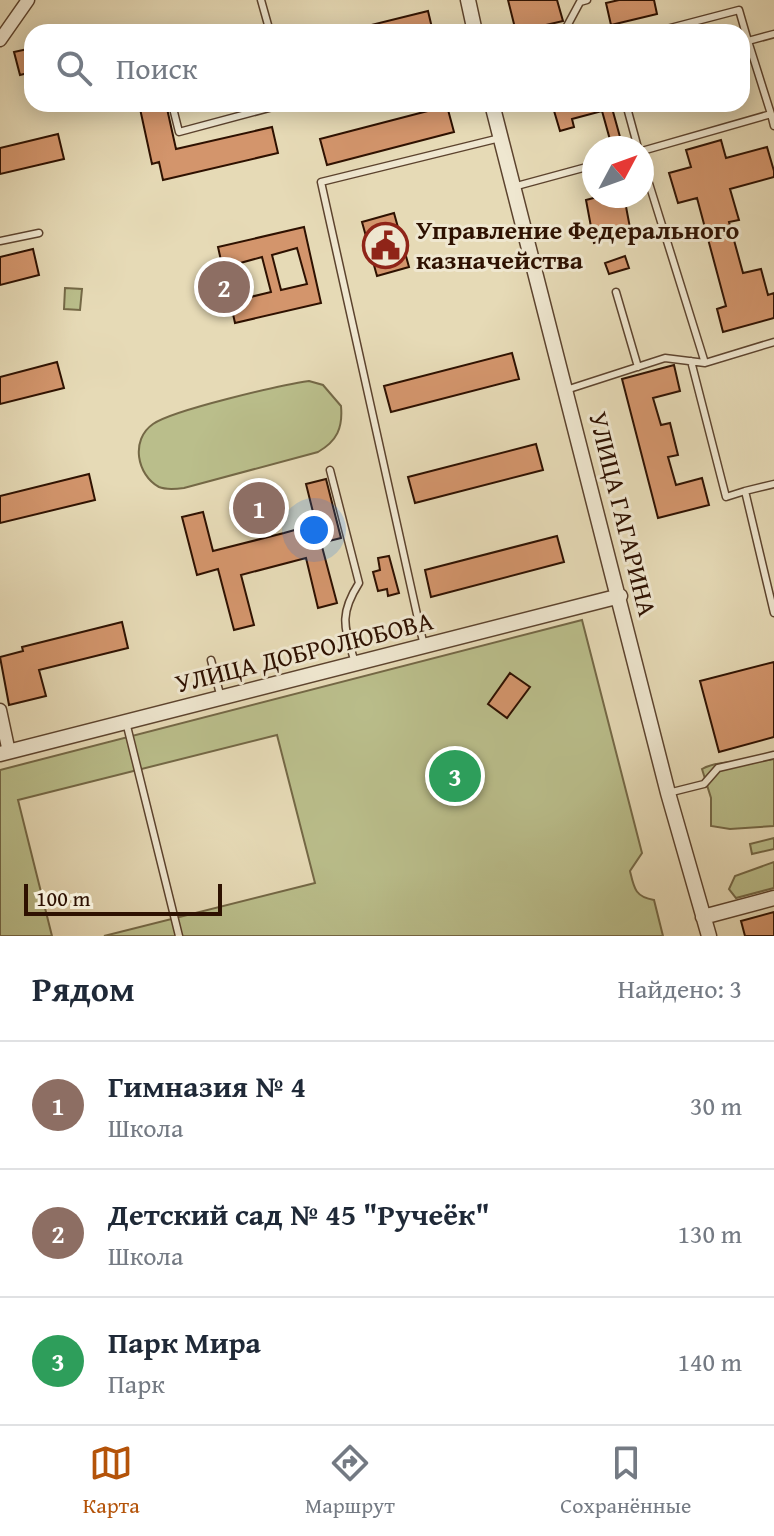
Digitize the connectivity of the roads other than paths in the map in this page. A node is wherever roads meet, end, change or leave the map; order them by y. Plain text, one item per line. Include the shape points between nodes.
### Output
1 (28, 0) edge
2 (261, 0) edge
3 (468, 0) edge
4 (587, 0) edge
5 (268, 24) edge
6 (473, 24) edge
7 (568, 24) edge
8 (686, 24) edge
9 (742, 24) edge
10 (774, 34) edge
11 (0, 40) edge
12 (750, 41) edge
13 (750, 56) edge
14 (174, 112) edge
15 (254, 112) edge
16 (494, 112) edge
17 (628, 112) edge
18 (771, 114) junction
19 (774, 126) edge
20 (636, 136) edge
21 (500, 138) junction
22 (654, 146) edge
23 (582, 168) edge
24 (513, 187) junction
25 (654, 199) edge
26 (39, 233) dead end
27 (0, 241) edge
28 (616, 292) dead end
29 (774, 342) edge
30 (691, 361) junction
31 (705, 363) junction
32 (638, 367) junction
33 (566, 390) junction
34 (330, 470) dead end
35 (774, 484) edge
36 (745, 491) junction
37 (620, 596) junction
38 (774, 613) edge
39 (424, 646) junction
40 (211, 660) dead end
41 (355, 663) junction
42 (221, 698) junction
43 (0, 710) edge
44 (126, 722) junction
45 (5, 753) edge
46 (774, 755) edge
47 (668, 793) junction
48 (774, 898) edge
49 (703, 917) junction
50 (179, 936) edge
51 (709, 936) edge

1 - 11 street
2 - 5 lane
3 - 6 street
4 - 7 lane via 580,2
8 - 9 lane via 739,10
10 - 12 lane
13 - 18 lane
14 - 15 lane via 179,132
16 - 21 street, УЛИЦА ГАГАРИНА
17 - 20 lane
18 - 19 lane
18 - 22 lane
21 - 24 street, УЛИЦА ГАГАРИНА
21 - 39 lane via 321,182
23 - 24 lane
24 - 33 street, УЛИЦА ГАГАРИНА
25 - 31 lane
26 - 27 lane
28 - 32 lane
29 - 31 lane
30 - 31 lane
30 - 32 lane via 665,358
30 - 36 lane via 726,497
32 - 33 lane
33 - 37 street, УЛИЦА ГАГАРИНА
34 - 41 lane via 359,583 345,605 344,626
35 - 36 lane
36 - 38 lane
37 - 39 street, УЛИЦА ДОБРОЛЮБОВА
37 - 47 street, УЛИЦА ГАГАРИНА
39 - 41 street, УЛИЦА ДОБРОЛЮБОВА
40 - 42 lane
41 - 42 street, УЛИЦА ДОБРОЛЮБОВА
42 - 44 street, УЛИЦА ДОБРОЛЮБОВА
43 - 45 street
44 - 45 street, УЛИЦА ДОБРОЛЮБОВА
44 - 50 lane
46 - 47 lane via 718,768 704,784
47 - 49 street, УЛИЦА ГАГАРИНА
48 - 49 street
49 - 51 street, УЛИЦА ГАГАРИНА

